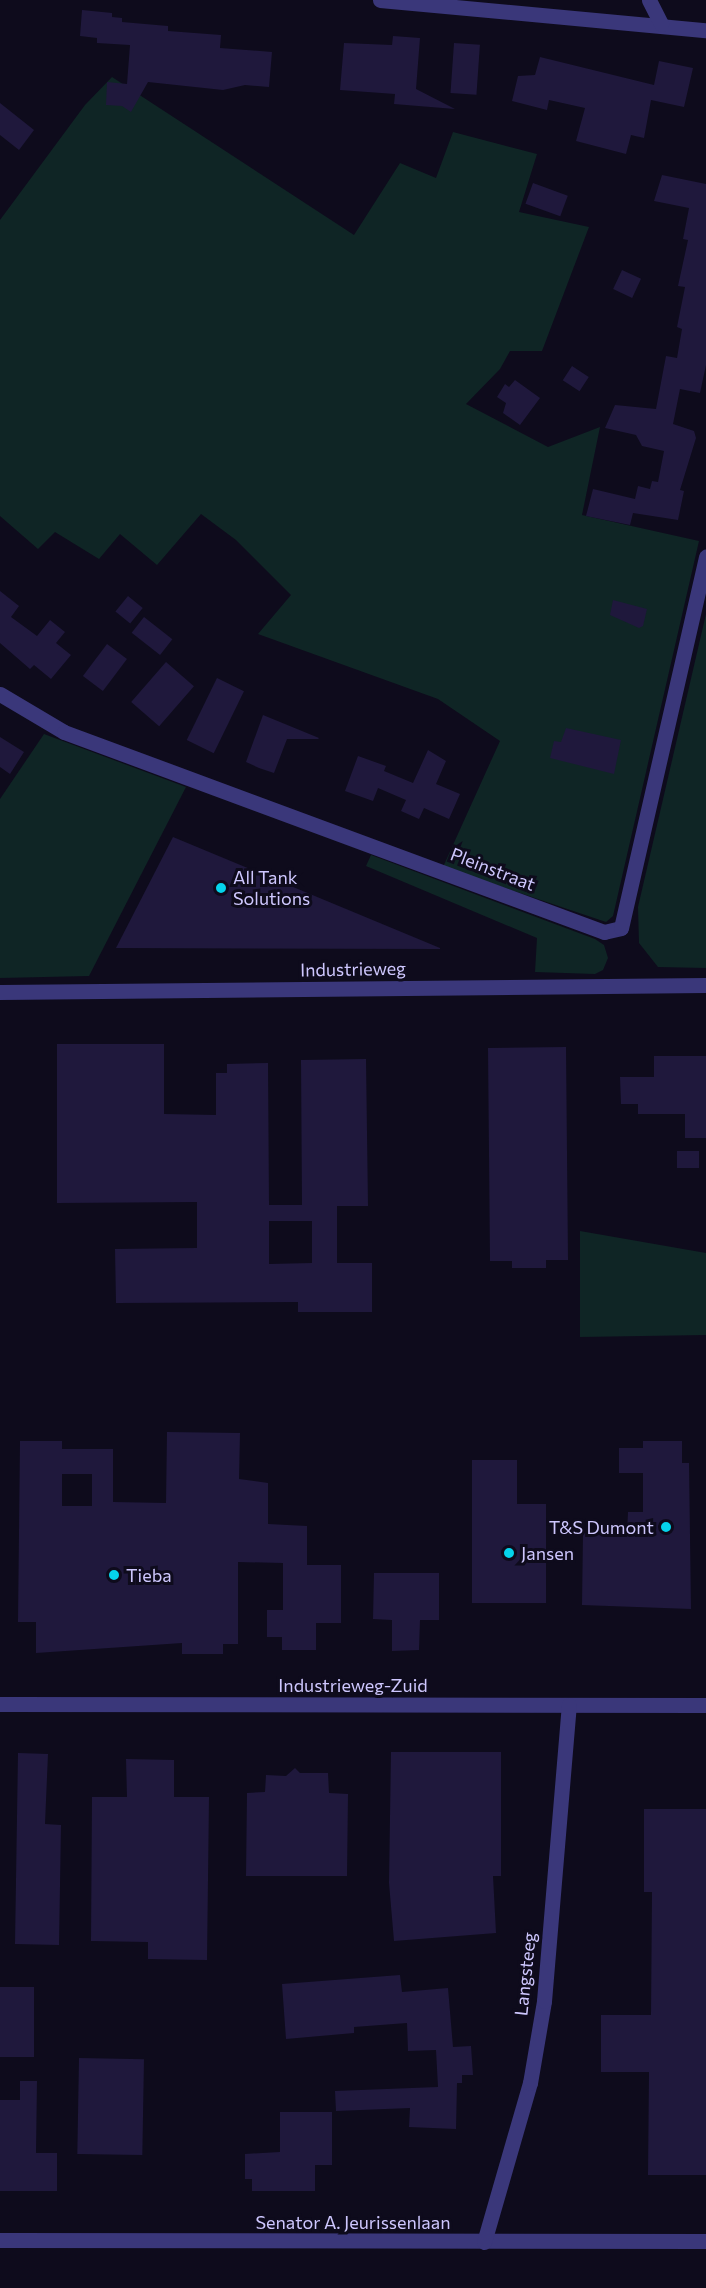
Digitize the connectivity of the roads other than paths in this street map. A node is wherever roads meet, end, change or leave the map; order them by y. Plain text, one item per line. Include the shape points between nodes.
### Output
1 (380, 0) edge
2 (649, 0) edge
3 (661, 24) junction
4 (706, 30) edge
5 (706, 557) edge
6 (0, 694) edge
7 (706, 985) edge
8 (0, 992) edge
9 (0, 1704) edge
10 (569, 1705) junction
11 (706, 1705) edge
12 (0, 2240) edge
13 (706, 2241) edge
14 (484, 2242) junction

1 - 3 street
2 - 3 street
3 - 4 street
5 - 6 street, Pleinstraat via 621,928 604,932 64,732
7 - 8 street, Industrieweg
9 - 10 street, Industrieweg-Zuid
10 - 11 street, Industrieweg-Zuid
10 - 14 street, Langsteeg via 544,2001 530,2083
12 - 14 street, Senator A. Jeurissenlaan
13 - 14 street, Senator A. Jeurissenlaan

